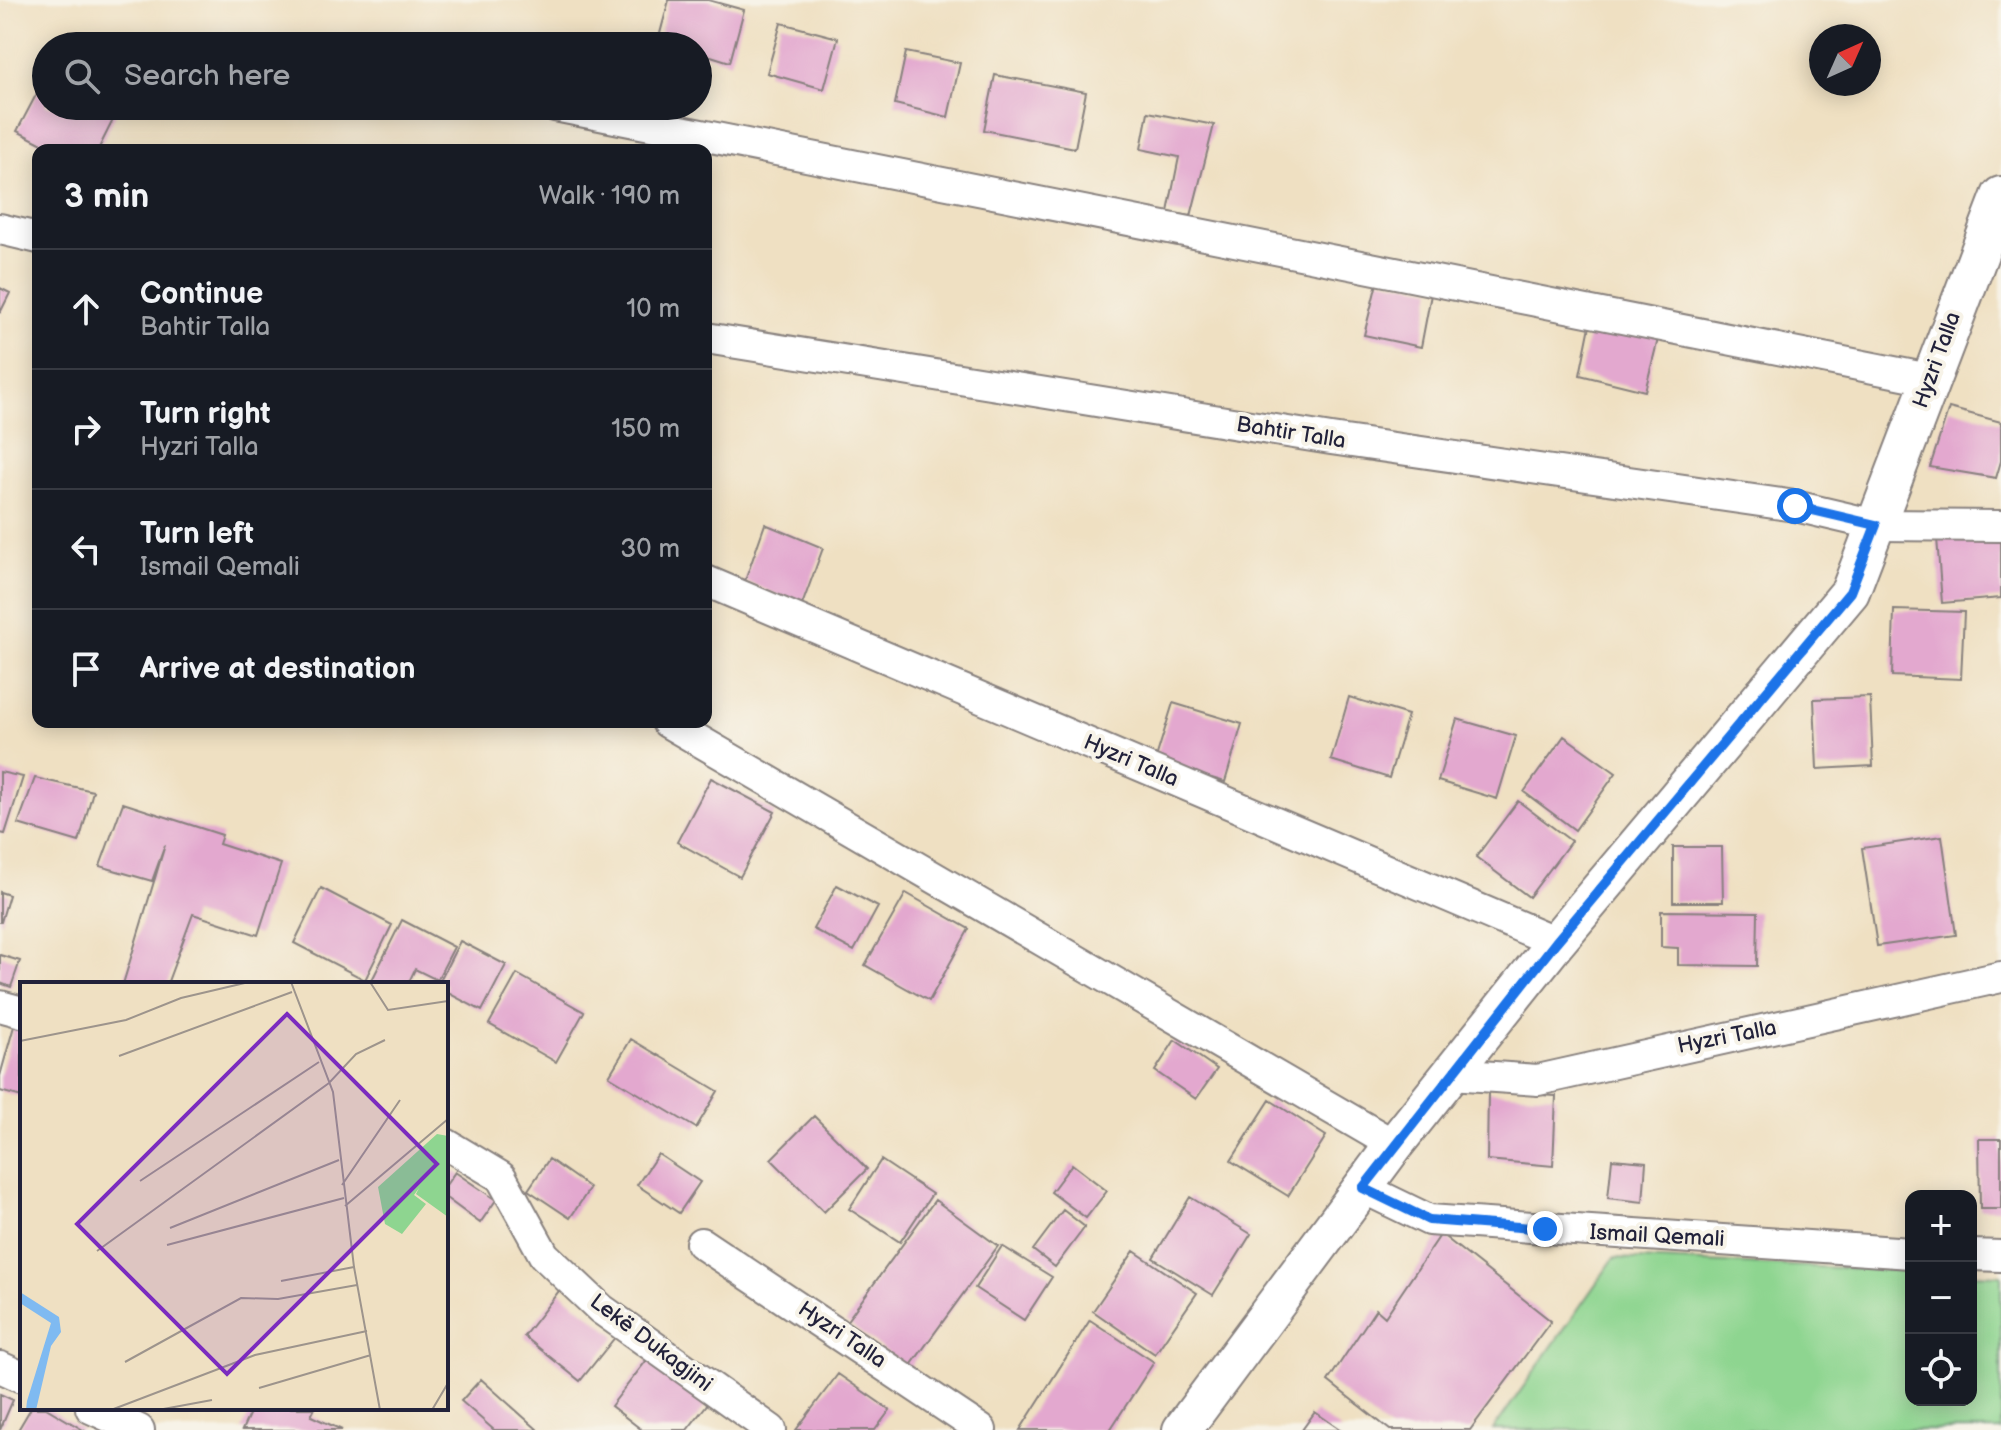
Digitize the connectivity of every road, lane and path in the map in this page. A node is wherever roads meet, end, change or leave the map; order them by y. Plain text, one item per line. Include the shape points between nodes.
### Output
1 (625, 120) edge
2 (2001, 196) edge
3 (0, 229) edge
4 (32, 237) edge
5 (712, 339) edge
6 (1929, 379) junction
7 (1876, 525) junction
8 (2001, 526) edge
9 (712, 584) edge
10 (677, 728) edge
11 (1556, 942) junction
12 (2001, 977) edge
13 (0, 1006) edge
14 (20, 1011) edge
15 (1451, 1074) junction
16 (448, 1145) edge
17 (1394, 1145) junction
18 (1363, 1188) junction
19 (701, 1243) dead end
20 (1905, 1253) edge
21 (1977, 1255) edge
22 (2001, 1256) edge
23 (0, 1367) edge
24 (20, 1376) edge
25 (95, 1410) edge
26 (139, 1430) edge
27 (771, 1430) edge
28 (981, 1430) edge
29 (1182, 1430) edge

1 - 6 street
2 - 6 street, Hyzri Talla
3 - 4 street
5 - 7 street, Bahtir Talla via 1331,439 1795,506
6 - 7 street, Hyzri Talla
7 - 8 street
7 - 11 street, Hyzri Talla via 1850,592
9 - 11 street, Hyzri Talla
10 - 17 street
11 - 15 street, Hyzri Talla
12 - 15 street, Hyzri Talla via 1538,1080
13 - 14 street
15 - 17 street, Hyzri Talla
16 - 27 street, Lekë Dukagjini via 501,1177 544,1255 601,1309
17 - 18 street, Hyzri Talla
18 - 20 street, Ismail Qemali via 1429,1220
18 - 29 street, Hyzri Talla
19 - 28 street, Hyzri Talla
21 - 22 street
23 - 24 street
25 - 26 street

